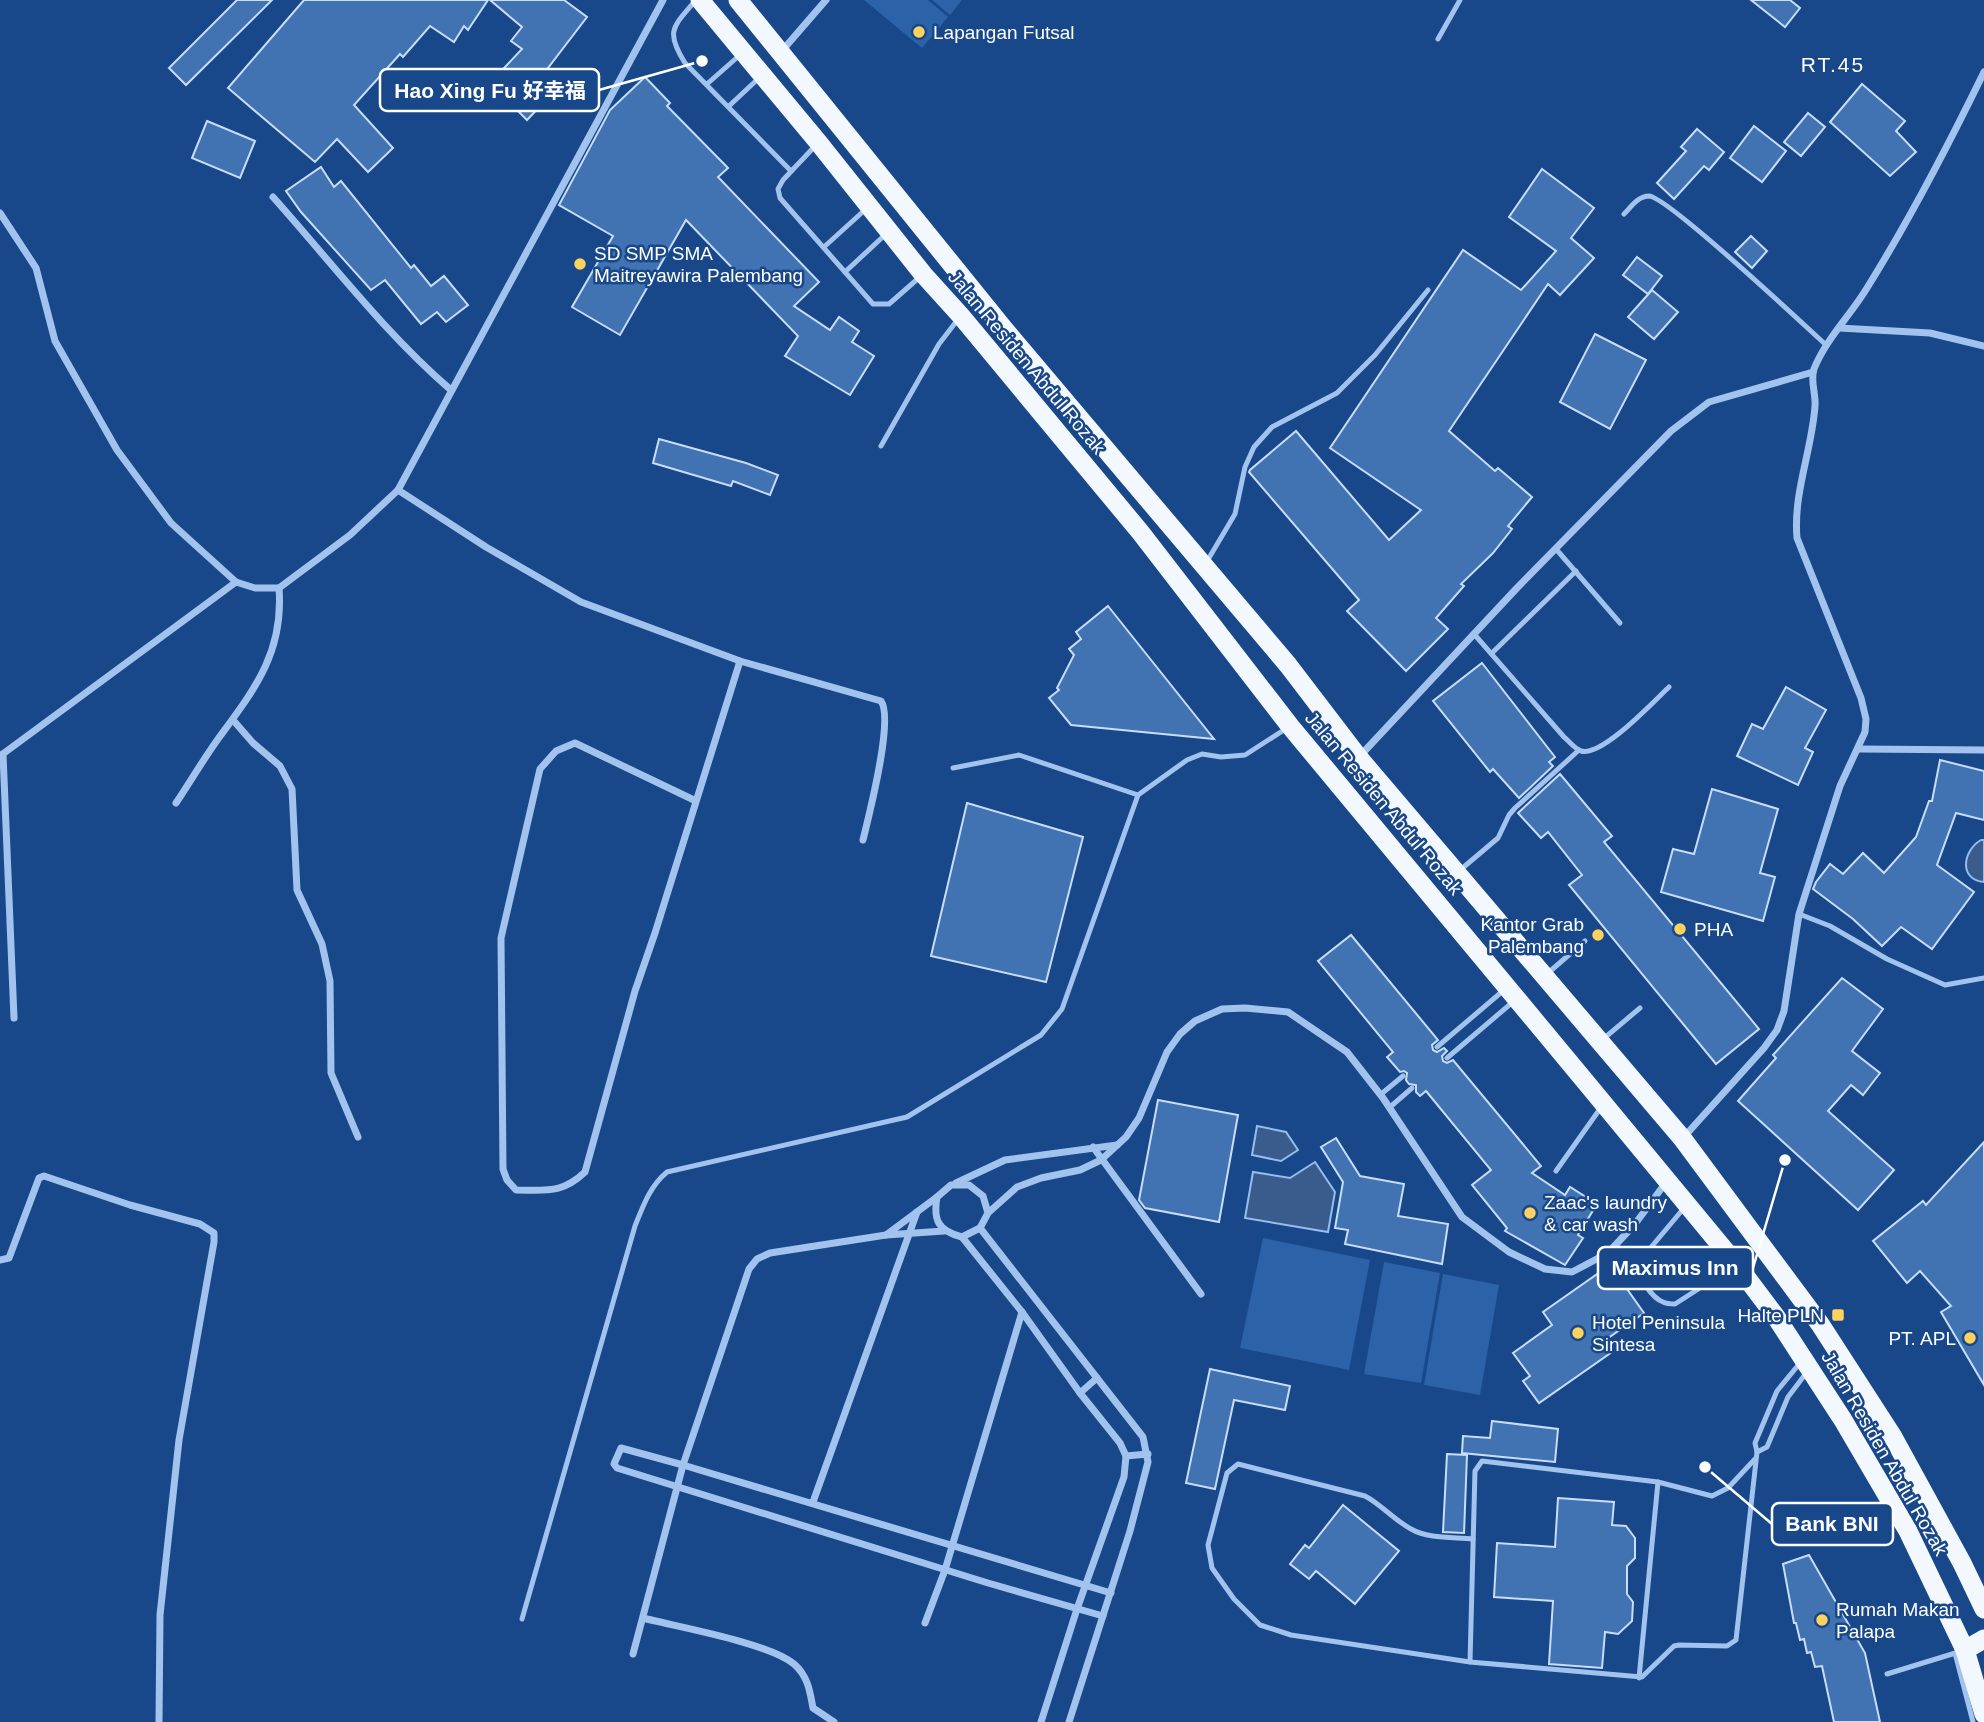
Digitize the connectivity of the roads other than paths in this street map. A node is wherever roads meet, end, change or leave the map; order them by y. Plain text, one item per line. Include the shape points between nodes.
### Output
1 (663, 0) edge
2 (698, 0) edge
3 (738, 0) edge
4 (826, 0) edge
5 (1460, 0) edge
6 (1438, 38) dead end
7 (744, 52) junction
8 (780, 52) junction
9 (1984, 72) edge
10 (762, 75) junction
11 (707, 84) junction
12 (729, 106) junction
13 (818, 142) junction
14 (791, 171) junction
15 (273, 197) dead end
16 (869, 205) junction
17 (0, 213) edge
18 (1624, 214) dead end
19 (889, 231) junction
20 (824, 247) junction
21 (845, 272) junction
22 (923, 274) junction
23 (1428, 290) dead end
24 (961, 316) junction
25 (1839, 328) junction
26 (1826, 345) junction
27 (1984, 346) edge
28 (1812, 372) junction
29 (451, 390) junction
30 (881, 446) dead end
31 (398, 490) junction
32 (1556, 549) junction
33 (1205, 566) junction
34 (1576, 571) junction
35 (236, 582) junction
36 (279, 588) junction
37 (1620, 623) dead end
38 (1474, 634) junction
39 (1490, 651) junction
40 (740, 661) junction
41 (1669, 687) dead end
42 (233, 720) junction
43 (1290, 726) junction
44 (1859, 750) junction
45 (1984, 750) edge
46 (1579, 751) junction
47 (1, 755) edge
48 (1359, 758) junction
49 (953, 768) dead end
50 (1138, 795) junction
51 (696, 802) junction
52 (176, 803) dead end
53 (863, 840) dead end
54 (1456, 873) junction
55 (1799, 914) junction
56 (1585, 941) dead end
57 (1543, 977) junction
58 (1984, 978) edge
59 (1512, 993) junction
60 (1640, 1009) dead end
61 (14, 1018) dead end
62 (1599, 1043) junction
63 (1437, 1047) dead end
64 (1447, 1058) dead end
65 (1403, 1076) dead end
66 (1412, 1088) dead end
67 (1380, 1095) junction
68 (1604, 1104) junction
69 (1389, 1108) junction
70 (358, 1137) dead end
71 (1682, 1138) junction
72 (1117, 1145) junction
73 (1093, 1147) junction
74 (1101, 1160) junction
75 (1556, 1171) dead end
76 (1667, 1180) junction
77 (951, 1185) junction
78 (937, 1197) junction
79 (1687, 1204) junction
80 (917, 1212) junction
81 (988, 1213) junction
82 (980, 1228) junction
83 (944, 1231) junction
84 (910, 1233) junction
85 (886, 1235) junction
86 (962, 1237) junction
87 (0, 1260) edge
88 (1737, 1265) junction
89 (1201, 1294) dead end
90 (1022, 1312) junction
91 (1808, 1362) junction
92 (1097, 1378) junction
93 (1080, 1393) junction
94 (1148, 1454) junction
95 (1756, 1455) junction
96 (1126, 1456) junction
97 (683, 1465) junction
98 (1658, 1482) junction
99 (678, 1485) junction
100 (813, 1502) junction
101 (1473, 1539) junction
102 (952, 1545) junction
103 (945, 1570) junction
104 (1085, 1586) junction
105 (1111, 1592) junction
106 (1077, 1609) junction
107 (1984, 1609) edge
108 (1103, 1616) junction
109 (643, 1618) junction
110 (522, 1619) dead end
111 (925, 1623) dead end
112 (1984, 1639) edge
113 (1960, 1651) junction
114 (633, 1654) dead end
115 (1470, 1662) junction
116 (1887, 1674) dead end
117 (1639, 1678) junction
118 (1984, 1714) edge
119 (159, 1722) edge
120 (834, 1722) edge
121 (1041, 1722) edge
122 (1069, 1722) edge
123 (1973, 1722) edge

1 - 29 street
2 - 7 highway, Jalan Residen Abdul Rozak
2 - 11 lane via 672,35 685,62
3 - 8 highway, Jalan Residen Abdul Rozak
4 - 8 street
5 - 6 lane
7 - 10 highway, Jalan Residen Abdul Rozak
7 - 11 lane
8 - 33 highway, Jalan Residen Abdul Rozak via 1004,329
9 - 25 street via 1922,194
10 - 12 lane
10 - 13 highway, Jalan Residen Abdul Rozak
11 - 12 lane
12 - 14 lane
13 - 14 lane
13 - 16 highway, Jalan Residen Abdul Rozak
14 - 20 lane via 780,184 779,194
15 - 29 street via 425,368
16 - 19 highway, Jalan Residen Abdul Rozak
16 - 20 lane
17 - 35 street via 36,268 55,341 117,450 171,523
18 - 26 lane via 1641,198 1661,200
19 - 21 lane
19 - 22 highway, Jalan Residen Abdul Rozak
20 - 21 lane
21 - 22 lane via 873,304 881,305 889,304
22 - 24 highway, Jalan Residen Abdul Rozak
23 - 33 lane via 1338,393 1272,427 1254,447 1235,514
24 - 30 lane via 939,344
24 - 43 highway, Jalan Residen Abdul Rozak via 1140,533
25 - 26 street
25 - 27 street via 1930,332
26 - 28 street
28 - 32 street via 1709,402 1671,431
28 - 44 street via 1815,405 1795,518 1797,538 1861,698 1866,719
29 - 31 street
31 - 36 street via 350,536
31 - 40 street via 581,603
32 - 34 lane
32 - 38 street
33 - 48 highway, Jalan Residen Abdul Rozak
34 - 37 lane
34 - 39 lane
35 - 36 street
35 - 47 street
36 - 42 street via 279,624 268,662
38 - 39 lane
38 - 48 street
39 - 46 lane
40 - 51 street
40 - 53 street via 881,701 885,707 880,764
41 - 46 lane via 1607,743
42 - 52 street
42 - 70 street via 279,766 292,789 297,890 322,944 330,981 331,1073
43 - 50 lane via 1245,755 1202,754 1187,760
43 - 59 highway, Jalan Residen Abdul Rozak
44 - 45 street
44 - 55 street via 1840,786
46 - 54 lane via 1515,808 1498,838
47 - 61 street
48 - 54 highway, Jalan Residen Abdul Rozak
49 - 50 lane via 1019,755
50 - 110 lane via 1062,1009 1041,1035 907,1118 667,1172 659,1178 635,1226
51 - 51 street via 635,991 585,1172 561,1188 516,1191 503,1169 500,938 540,769 556,751 575,743
54 - 57 highway, Jalan Residen Abdul Rozak
55 - 58 lane via 1945,985
55 - 71 street via 1777,1030
56 - 57 lane
57 - 62 highway, Jalan Residen Abdul Rozak
59 - 63 lane
59 - 64 lane
59 - 68 highway, Jalan Residen Abdul Rozak
60 - 62 lane
62 - 71 highway, Jalan Residen Abdul Rozak
65 - 67 lane
66 - 69 lane
67 - 69 street
67 - 72 street via 1347,1052 1288,1012 1222,1009 1180,1034 1167,1052 1139,1118
68 - 75 lane
68 - 76 highway, Jalan Residen Abdul Rozak
69 - 76 street via 1462,1217 1509,1252 1545,1269 1572,1272 1608,1253
71 - 107 highway, Jalan Residen Abdul Rozak via 1820,1324 1893,1437
72 - 73 street
72 - 74 street
73 - 74 street
73 - 77 street via 1005,1160
74 - 81 street via 1080,1170 1026,1182
74 - 89 street
76 - 79 highway, Jalan Residen Abdul Rozak
77 - 78 street
77 - 81 street via 977,1190
78 - 80 street
78 - 83 street via 936,1214
79 - 88 highway, Jalan Residen Abdul Rozak
79 - 88 lane via 1637,1264 1655,1297 1675,1304
80 - 84 street
80 - 85 street
81 - 82 street
82 - 86 street
82 - 92 street
83 - 84 street
83 - 86 street
84 - 85 street
84 - 100 street
85 - 97 street via 769,1253 757,1259 749,1269
86 - 90 street
87 - 119 street via 9,1258 39,1178 44,1176 200,1224 214,1233 178,1440 160,1615
88 - 91 highway, Jalan Residen Abdul Rozak
90 - 93 street
90 - 102 street
91 - 95 lane via 1766,1447
91 - 95 lane via 1777,1391 1755,1443
91 - 113 highway, Jalan Residen Abdul Rozak via 1908,1531
92 - 93 street
92 - 94 street via 1143,1437
93 - 96 street
94 - 96 street
94 - 105 street
95 - 98 lane via 1728,1488 1712,1496
95 - 117 lane via 1739,1635 1727,1646 1674,1646
96 - 104 street via 1124,1477
97 - 99 street
97 - 99 street via 621,1448 614,1464
97 - 100 street
98 - 101 lane via 1482,1461 1475,1471
98 - 117 lane
99 - 103 street
99 - 109 street
100 - 102 street
101 - 115 lane
101 - 115 lane via 1423,1534 1365,1496 1238,1464 1227,1473 1208,1545 1212,1568 1234,1599 1261,1625 1291,1635
102 - 103 street
102 - 104 street
103 - 106 street
103 - 111 street
104 - 105 street
104 - 106 street
105 - 108 street
106 - 108 street
106 - 121 street
108 - 122 street
109 - 114 street
109 - 120 street via 763,1648 794,1664 807,1681 813,1708
112 - 113 highway
113 - 116 lane
113 - 118 highway, Jalan Residen Abdul Rozak
113 - 123 lane
115 - 117 lane

